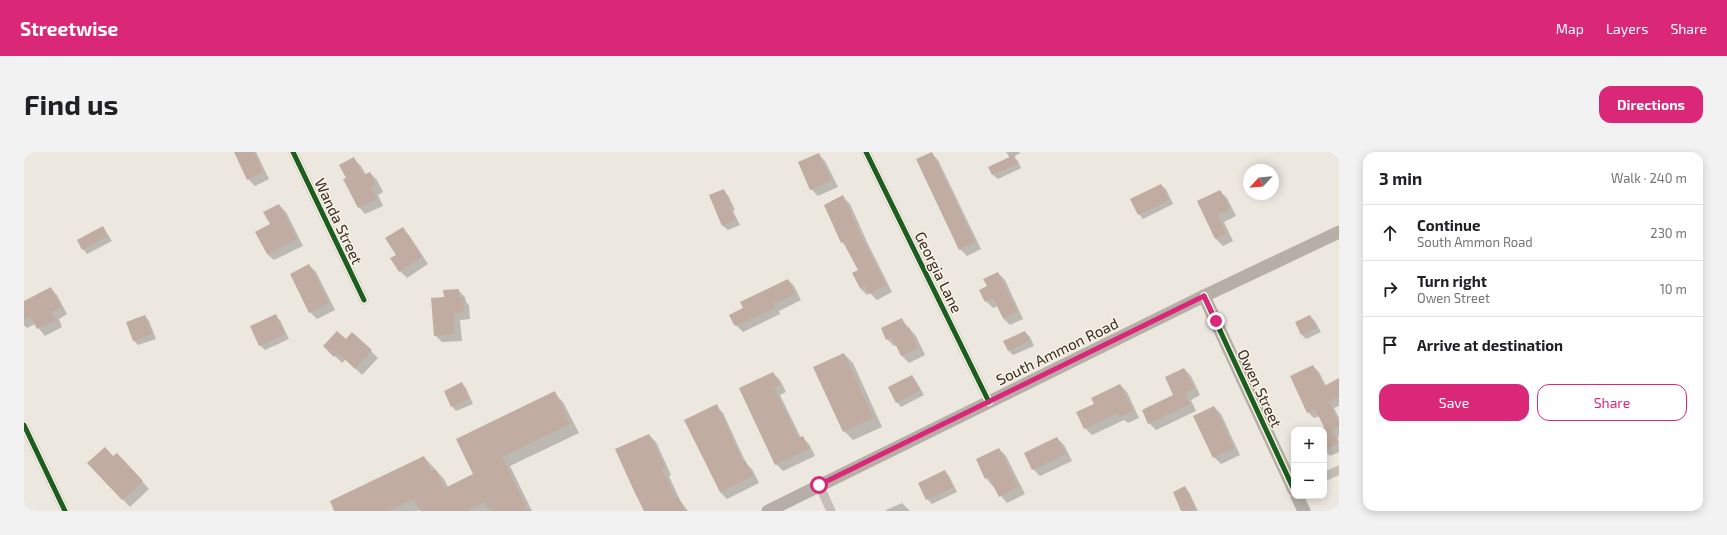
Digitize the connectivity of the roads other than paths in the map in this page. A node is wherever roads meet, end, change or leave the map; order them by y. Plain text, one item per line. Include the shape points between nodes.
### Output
1 (293, 152) edge
2 (866, 152) edge
3 (1339, 232) edge
4 (1204, 296) junction
5 (364, 300) dead end
6 (989, 402) junction
7 (24, 425) edge
8 (1339, 470) edge
9 (1327, 476) edge
10 (1291, 484) edge
11 (819, 485) junction
12 (1298, 499) edge
13 (66, 511) edge
14 (768, 511) edge
15 (831, 511) edge
16 (1304, 511) edge

1 - 5 street, Wanda Street
2 - 6 street, Georgia Lane
3 - 4 main road, South Ammon Road
4 - 6 main road, South Ammon Road
4 - 10 main road, Owen Street
6 - 11 main road, South Ammon Road
7 - 13 street
8 - 9 street
11 - 14 main road, South Ammon Road
11 - 15 street
12 - 16 main road

